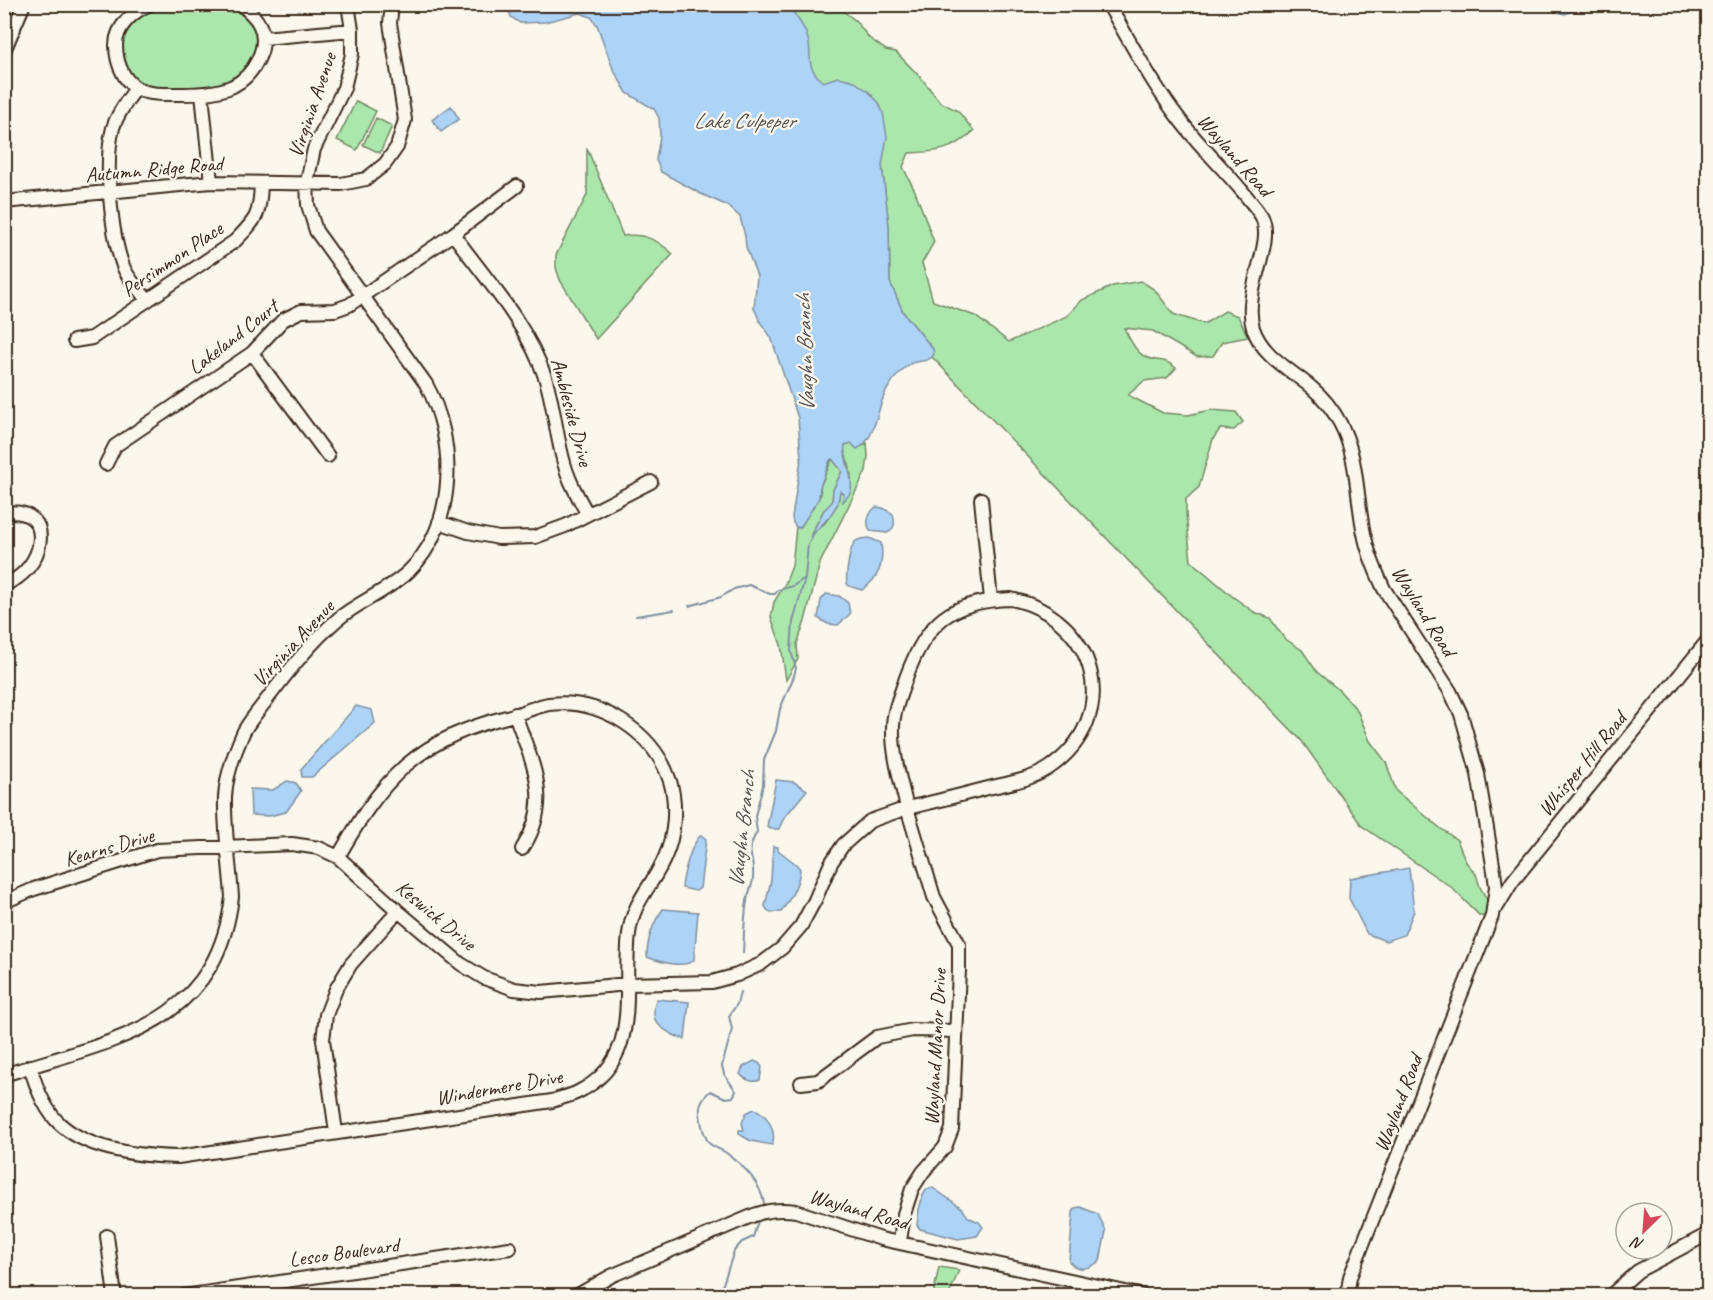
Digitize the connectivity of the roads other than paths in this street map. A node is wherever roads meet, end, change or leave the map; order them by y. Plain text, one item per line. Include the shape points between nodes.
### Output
1 (24, 4) edge
2 (150, 4) edge
3 (240, 4) edge
4 (348, 4) edge
5 (392, 4) edge
6 (1108, 4) edge
7 (352, 30) junction
8 (263, 38) junction
9 (4, 51) edge
10 (136, 88) junction
11 (202, 94) junction
12 (211, 182) junction
13 (308, 182) junction
14 (261, 183) junction
15 (517, 186) dead end
16 (111, 191) junction
17 (4, 202) edge
18 (453, 234) junction
19 (361, 295) junction
20 (147, 300) junction
21 (74, 341) dead end
22 (252, 353) junction
23 (328, 456) dead end
24 (106, 464) dead end
25 (651, 482) dead end
26 (981, 499) dead end
27 (4, 513) edge
28 (587, 513) junction
29 (439, 522) junction
30 (4, 584) edge
31 (991, 600) junction
32 (1708, 640) edge
33 (515, 714) junction
34 (907, 808) junction
35 (228, 848) junction
36 (522, 849) dead end
37 (338, 857) junction
38 (4, 902) edge
39 (398, 911) junction
40 (1492, 916) junction
41 (628, 984) junction
42 (956, 1031) junction
43 (30, 1066) junction
44 (4, 1074) edge
45 (801, 1083) dead end
46 (336, 1132) junction
47 (1708, 1234) edge
48 (107, 1236) dead end
49 (900, 1241) junction
50 (510, 1248) dead end
51 (115, 1296) edge
52 (184, 1296) edge
53 (576, 1296) edge
54 (1144, 1296) edge
55 (1347, 1296) edge
56 (1610, 1296) edge

1 - 9 street
2 - 10 street via 137,10 122,27 116,42 117,60
3 - 8 street via 260,25
4 - 7 street, Virginia Avenue
5 - 13 street, Autumn Ridge Road via 390,23 405,120 397,147 385,164 366,179 342,184
6 - 40 street, Wayland Road via 1180,121 1222,166 1262,218 1266,234 1250,304 1252,326 1269,354 1318,393 1341,424 1349,444 1365,536 1376,572 1461,714 1478,774 1494,872
7 - 8 street
7 - 13 street, Virginia Avenue via 352,54 344,88 314,149
8 - 11 street via 259,58 250,74 232,87
10 - 11 street via 146,93
10 - 16 street via 114,127 109,151
11 - 12 street
12 - 14 street, Autumn Ridge Road
12 - 16 street, Autumn Ridge Road
13 - 14 street, Autumn Ridge Road
13 - 19 street, Virginia Avenue via 308,205 316,231
14 - 20 street, Persimmon Place via 260,206 254,222 235,241
15 - 18 street, Lakeland Court
16 - 17 street, Autumn Ridge Road
16 - 20 street via 123,268
18 - 19 street, Lakeland Court
18 - 28 street, Ambleside Drive via 532,345 546,378 564,463 574,492
19 - 22 street, Lakeland Court via 350,305 335,310 292,315
19 - 29 street, Virginia Avenue via 426,384 439,413 447,468
20 - 21 street, Persimmon Place via 92,338
22 - 23 street
22 - 24 street, Lakeland Court via 115,446
25 - 28 street
26 - 31 street
27 - 30 street via 20,513 33,520 42,541 28,567 18,578
28 - 29 street via 535,537 499,538
29 - 35 street, Virginia Avenue via 427,548 409,571 337,620 283,678 250,722 237,748 225,796
31 - 34 street via 962,607 934,625 912,661 893,726
31 - 34 street via 1026,603 1065,625 1087,660 1091,677 1086,724 1073,746 1034,777
32 - 40 street, Whisper Hill Road via 1512,882
33 - 36 street via 540,799 537,819
33 - 37 street, Windermere Drive via 474,725 440,741 407,764 363,814
33 - 41 street, Windermere Drive via 549,704 596,709 641,735 670,782 672,834 665,858 636,904 630,924
34 - 41 street, Keswick Drive via 870,821 843,844 801,926 761,964 712,982
34 - 42 street, Wayland Manor Drive via 934,897 959,944
35 - 37 street, Keswick Drive via 292,844 319,848
35 - 38 street, Kearns Drive via 158,850
35 - 43 street, Virginia Avenue via 232,897 228,921 213,963 193,990 144,1027
37 - 39 street, Keswick Drive
39 - 41 street, Keswick Drive via 461,964 514,989 541,992
39 - 46 street via 351,964 326,1016 323,1040
40 - 55 street, Wayland Road via 1350,1277
41 - 46 street, Windermere Drive via 627,1026 618,1052 600,1078 578,1092 552,1101
42 - 45 street via 913,1030 877,1037 818,1081
42 - 49 street, Wayland Manor Drive via 952,1129 945,1147 912,1189
43 - 44 street, Virginia Avenue
43 - 46 street, Windermere Drive via 39,1094 57,1120 78,1137 113,1149 177,1157
47 - 56 street via 1638,1271
48 - 51 street
49 - 53 street, Wayland Road via 796,1211 774,1210 611,1276
49 - 54 street, Wayland Road
50 - 52 street, Lesco Boulevard

